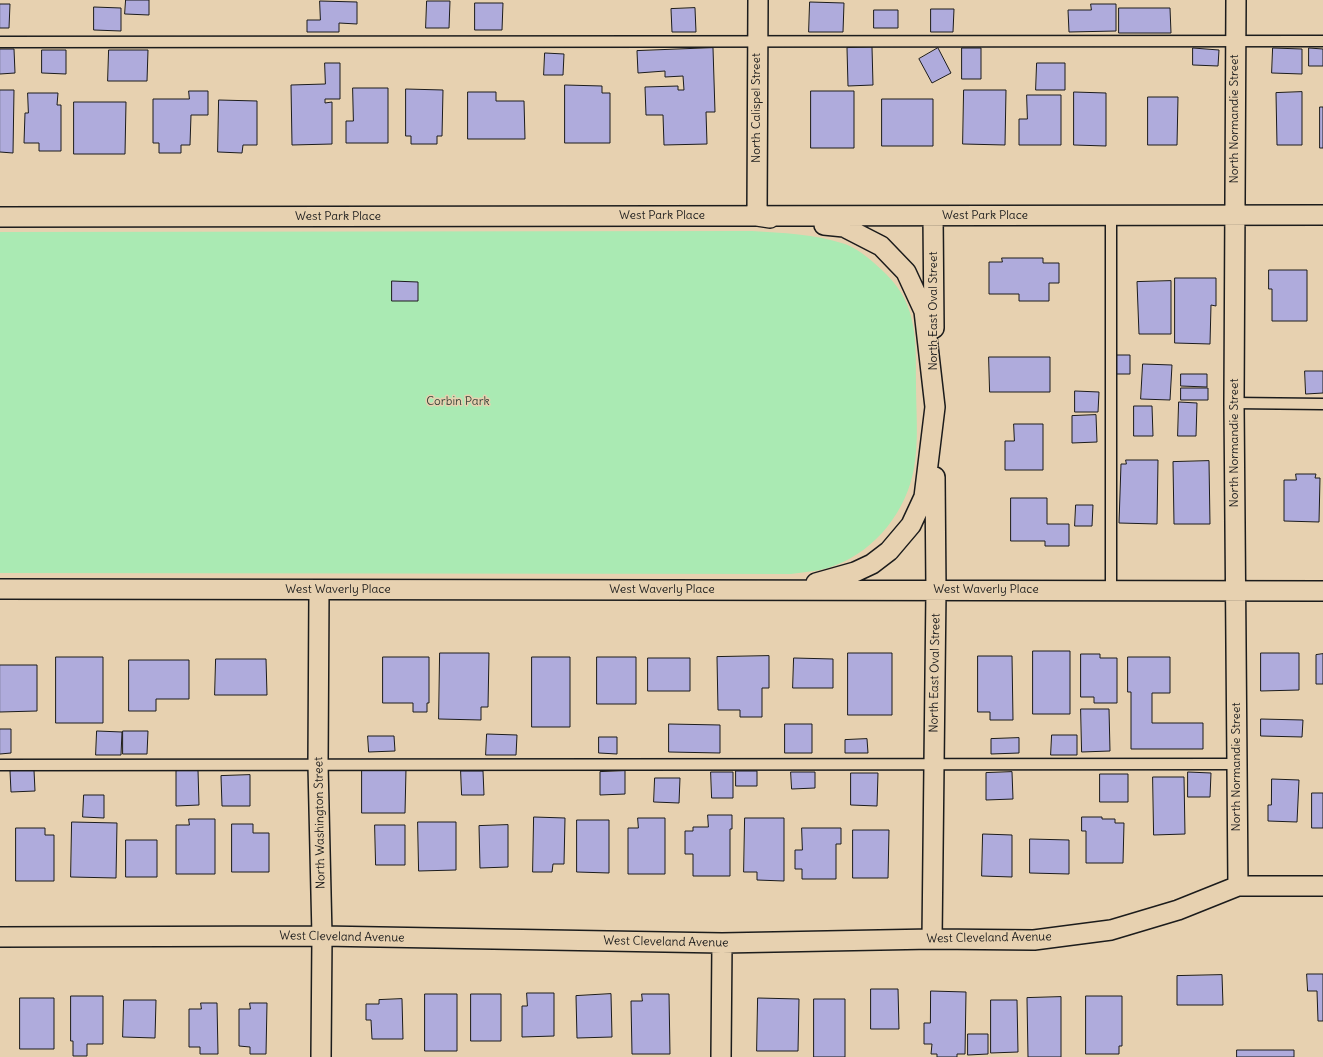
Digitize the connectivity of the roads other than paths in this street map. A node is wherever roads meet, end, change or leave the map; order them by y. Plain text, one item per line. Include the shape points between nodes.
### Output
1 (758, 0) edge
2 (1236, 0) edge
3 (1235, 40) junction
4 (758, 41) junction
5 (1323, 41) edge
6 (0, 42) edge
7 (1234, 215) junction
8 (1323, 215) edge
9 (757, 216) junction
10 (933, 216) junction
11 (1111, 216) junction
12 (0, 217) edge
13 (1234, 403) junction
14 (1323, 404) edge
15 (935, 407) junction
16 (0, 589) edge
17 (318, 590) junction
18 (792, 590) junction
19 (936, 590) junction
20 (1111, 590) junction
21 (1236, 591) junction
22 (1323, 591) edge
23 (934, 764) junction
24 (1237, 764) junction
25 (0, 765) edge
26 (318, 765) junction
27 (1238, 886) junction
28 (1323, 886) edge
29 (322, 936) junction
30 (0, 937) edge
31 (932, 939) junction
32 (722, 943) junction
33 (321, 1057) edge
34 (721, 1057) edge

1 - 4 street, North Calispel Street
2 - 3 street, North Normandie Street
3 - 4 lane
3 - 5 lane
3 - 7 street, North Normandie Street
4 - 6 lane
4 - 9 street, North Calispel Street
7 - 8 street, West Park Place
7 - 11 street, West Park Place
7 - 13 street, North Normandie Street
9 - 10 street, West Park Place
9 - 12 street, West Park Place
9 - 15 street, North East Oval Street via 844,227 881,246 906,272 924,311
10 - 11 street, West Park Place
10 - 15 street, North East Oval Street
11 - 20 lane
13 - 14 lane
13 - 21 street, North Normandie Street
15 - 18 street, North East Oval Street via 924,497 910,525 889,551 872,564 855,572
15 - 19 street, North East Oval Street
16 - 17 street, West Waverly Place
17 - 18 street, West Waverly Place
17 - 26 street, North Washington Street
18 - 19 street, West Waverly Place
19 - 20 street, West Waverly Place
19 - 23 street, North East Oval Street
20 - 21 street, West Waverly Place
21 - 22 street, West Waverly Place
21 - 24 street, North Normandie Street
23 - 24 lane
23 - 26 lane
23 - 31 street, North East Oval Street
24 - 27 street, North Normandie Street
25 - 26 lane
26 - 29 street, North Washington Street
27 - 28 street, West Cleveland Avenue
27 - 31 street, West Cleveland Avenue via 1178,910 1111,930 1034,940
29 - 30 street, West Cleveland Avenue
29 - 32 street, West Cleveland Avenue
29 - 33 street, North Washington Street
31 - 32 street, West Cleveland Avenue
32 - 34 street

